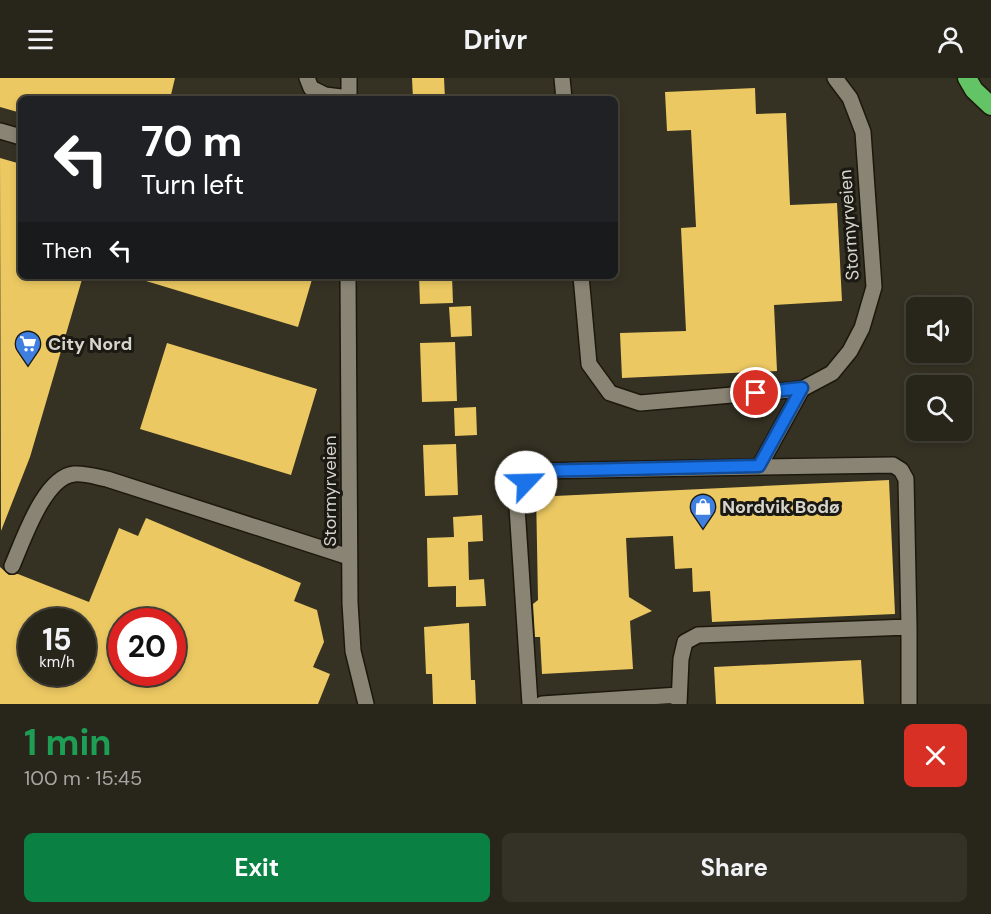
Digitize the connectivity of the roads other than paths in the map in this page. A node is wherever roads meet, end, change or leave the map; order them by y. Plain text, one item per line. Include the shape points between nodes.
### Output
1 (307, 78) edge
2 (349, 78) edge
3 (562, 78) edge
4 (835, 78) edge
5 (967, 78) edge
6 (336, 96) edge
7 (349, 96) edge
8 (564, 96) edge
9 (989, 107) edge
10 (0, 131) edge
11 (18, 136) edge
12 (348, 279) edge
13 (581, 279) edge
14 (802, 388) junction
15 (759, 466) junction
16 (349, 557) junction
17 (12, 566) dead end
18 (909, 627) junction
19 (679, 699) edge
20 (366, 704) edge
21 (530, 704) edge
22 (543, 704) edge
23 (909, 704) edge

1 - 6 street via 318,92
2 - 7 street
3 - 8 street
4 - 14 street, Stormyrveien via 850,98 862,132 873,287 862,327 850,351 832,373
5 - 9 highway
10 - 11 street
12 - 16 street, Stormyrveien
13 - 14 street, Stormyrveien via 589,364 610,393 640,403
14 - 15 street
15 - 18 street via 893,465 901,470 906,479
15 - 21 street via 535,471 516,492
16 - 17 street via 107,479 72,474 54,485 38,507
16 - 20 street, Stormyrveien via 353,651
18 - 19 street via 698,635 685,642
18 - 23 street
19 - 22 street

